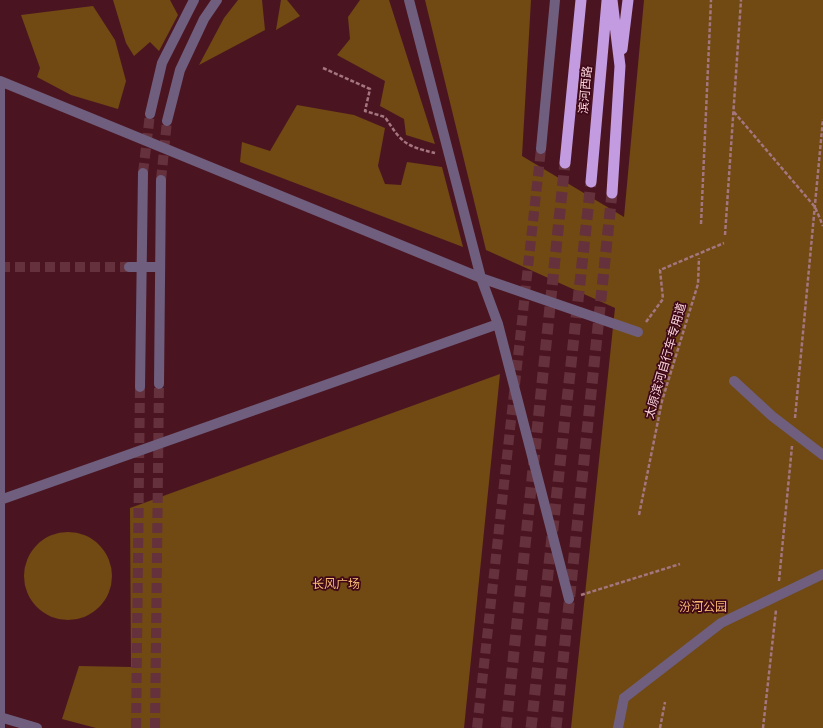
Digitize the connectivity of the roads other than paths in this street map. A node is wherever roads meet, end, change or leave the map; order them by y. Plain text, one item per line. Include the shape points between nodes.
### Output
1 (194, 0) edge
2 (216, 0) edge
3 (409, 0) edge
4 (556, 0) edge
5 (581, 0) edge
6 (607, 0) edge
7 (612, 0) edge
8 (628, 0) edge
9 (620, 66) junction
10 (0, 81) edge
11 (150, 114) tunnel mouth
12 (167, 121) tunnel mouth
13 (542, 148) tunnel mouth
14 (565, 163) tunnel mouth
15 (143, 173) tunnel mouth
16 (161, 180) tunnel mouth
17 (591, 182) tunnel mouth
18 (612, 193) tunnel mouth
19 (129, 267) tunnel mouth
20 (141, 267) junction
21 (160, 267) junction
22 (481, 278) junction
23 (498, 324) junction
24 (638, 332) road end
25 (734, 381) dead end
26 (159, 384) tunnel mouth
27 (140, 387) tunnel mouth
28 (823, 456) edge
29 (0, 500) edge
30 (823, 574) edge
31 (569, 599) road end
32 (0, 717) edge
33 (0, 728) edge
34 (37, 728) edge
35 (618, 728) edge

1 - 11 street via 162,64
2 - 12 street via 180,70
3 - 22 street
4 - 13 street
5 - 14 highway, 滨河西路
6 - 17 highway, 滨河西路
7 - 9 highway
8 - 9 highway
9 - 18 highway
10 - 22 street
10 - 29 street
15 - 20 street
16 - 21 street
19 - 20 street
20 - 21 street
20 - 27 street
21 - 26 street
22 - 23 street
22 - 24 street
23 - 29 street
23 - 31 street
25 - 28 street, bridge via 772,416
29 - 32 street
30 - 35 street, bridge via 721,623 624,698
32 - 33 street
32 - 34 street

